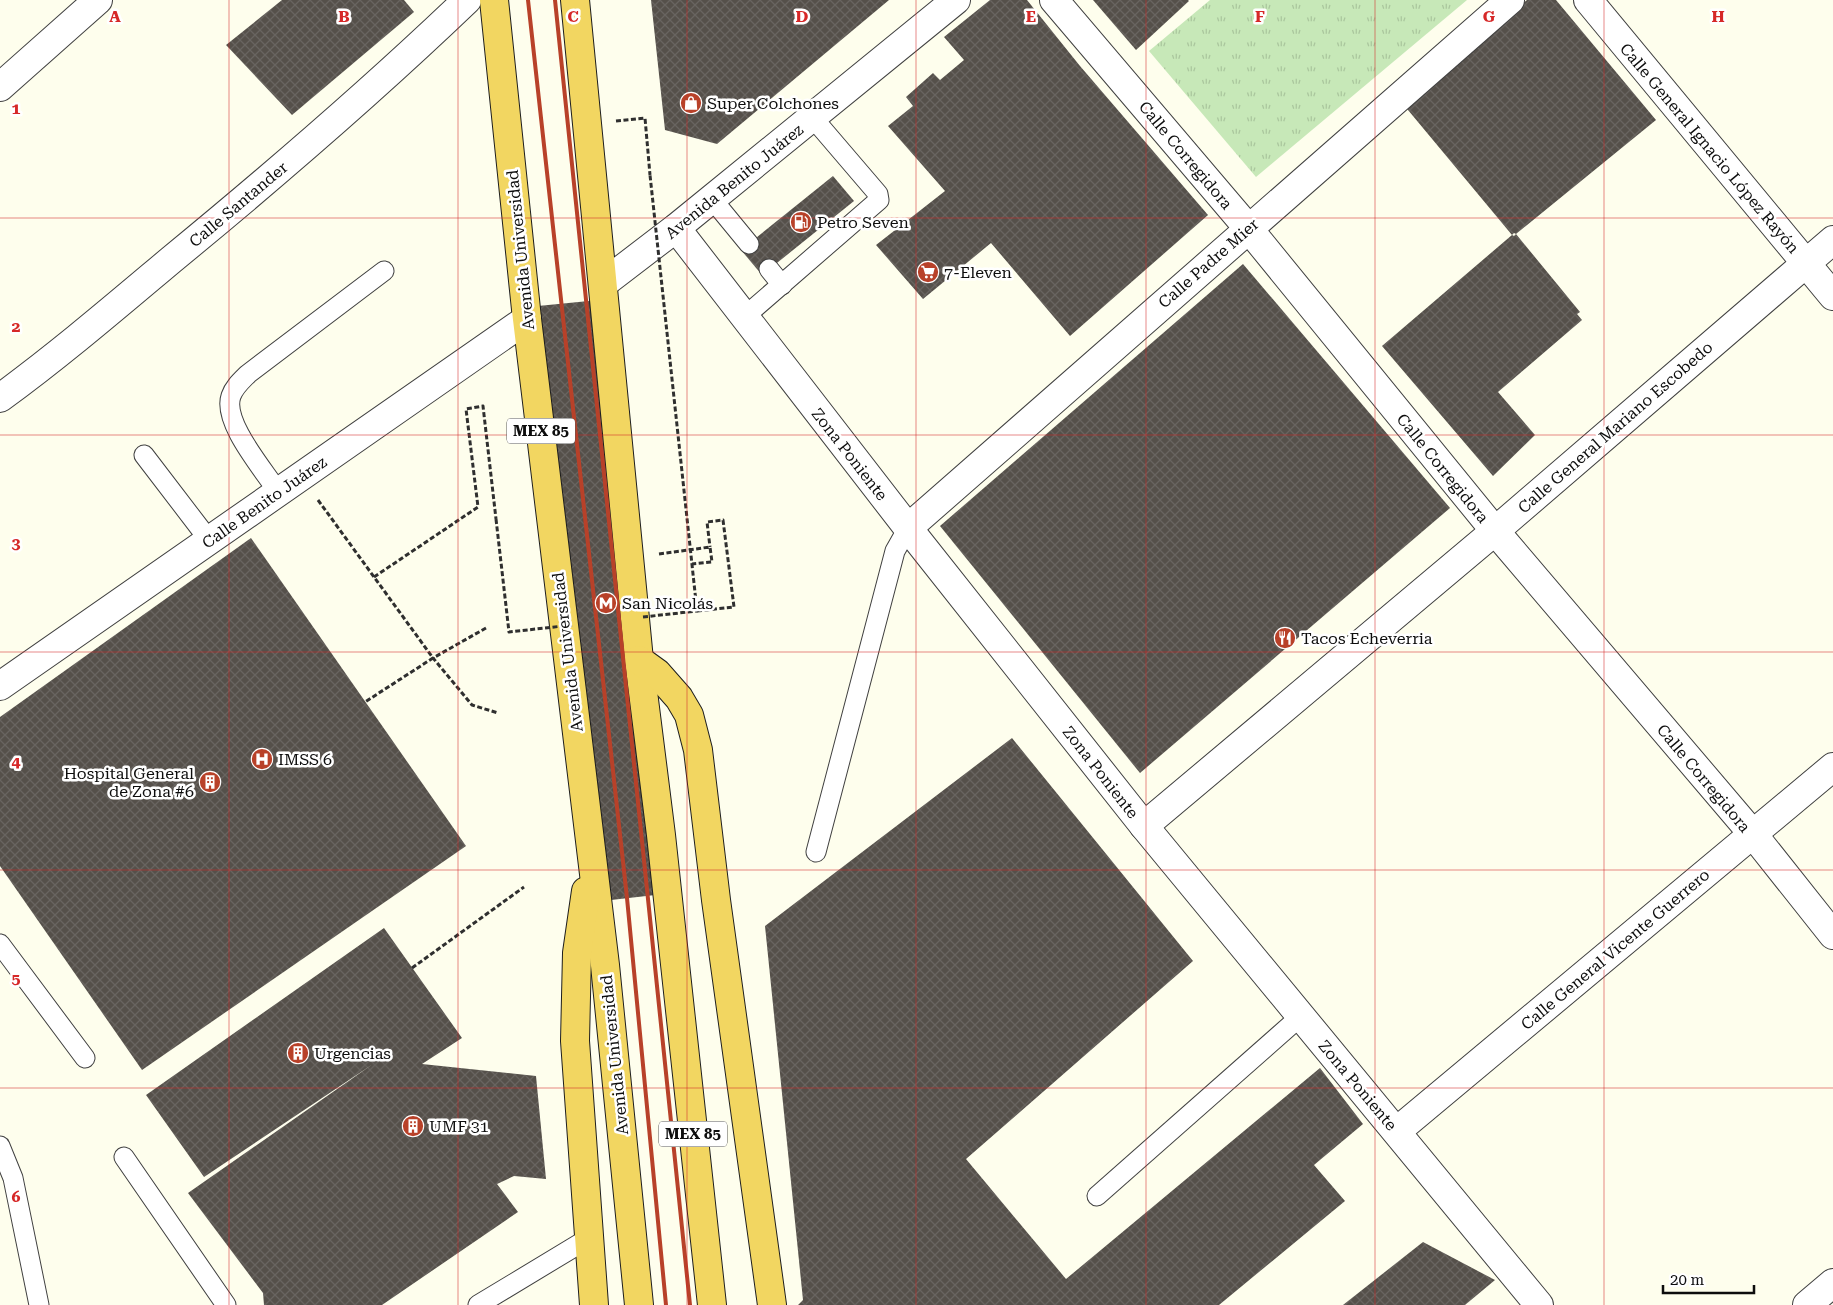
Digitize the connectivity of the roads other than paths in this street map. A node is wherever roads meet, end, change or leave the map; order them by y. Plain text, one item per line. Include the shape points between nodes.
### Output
1 (98, 0) edge
2 (494, 0) edge
3 (575, 0) edge
4 (956, 0) edge
5 (1054, 0) edge
6 (1510, 0) edge
7 (1588, 0) edge
8 (451, 5) edge
9 (0, 87) edge
10 (812, 118) junction
11 (712, 199) junction
12 (676, 228) junction
13 (1248, 228) junction
14 (1833, 240) edge
15 (749, 244) dead end
16 (1806, 263) junction
17 (769, 269) dead end
18 (384, 271) dead end
19 (604, 283) junction
20 (782, 286) junction
21 (1833, 296) edge
22 (743, 318) junction
23 (527, 319) junction
24 (0, 398) edge
25 (144, 455) dead end
26 (278, 492) junction
27 (908, 528) junction
28 (1495, 531) junction
29 (209, 540) junction
30 (639, 660) junction
31 (0, 686) edge
32 (1833, 767) edge
33 (1144, 826) junction
34 (1752, 833) junction
35 (816, 852) dead end
36 (592, 862) junction
37 (1833, 935) edge
38 (0, 944) edge
39 (1301, 1016) junction
40 (84, 1058) dead end
41 (1397, 1131) junction
42 (0, 1146) edge
43 (124, 1157) dead end
44 (1097, 1196) dead end
45 (589, 1238) junction
46 (1833, 1283) edge
47 (39, 1305) edge
48 (226, 1305) edge
49 (478, 1305) edge
50 (594, 1305) edge
51 (639, 1305) edge
52 (712, 1305) edge
53 (772, 1305) edge
54 (1539, 1305) edge
55 (1807, 1305) edge

1 - 9 street
2 - 23 highway, Avenida Universidad / MEX 85
3 - 19 highway, MEX 85
4 - 10 street, Avenida Benito Juárez
5 - 13 street, Calle Corregidora
6 - 13 street, Calle Padre Mier
7 - 16 street, Calle General Ignacio López Rayón
8 - 24 street, Calle Santander via 334,123 38,371
10 - 11 street, Avenida Benito Juárez
10 - 20 lane via 878,194 878,200
11 - 12 street, Avenida Benito Juárez
11 - 15 lane
12 - 19 street, Avenida Benito Juárez
12 - 22 street, Zona Poniente
13 - 27 street, Calle Padre Mier
13 - 28 street, Calle Corregidora
14 - 16 street, Calle General Mariano Escobedo
16 - 21 street, Calle General Ignacio López Rayón
16 - 28 street, Calle General Mariano Escobedo
17 - 20 lane
18 - 26 lane via 248,374 231,396 229,410 233,424
19 - 30 highway, MEX 85
20 - 22 lane
22 - 27 street, Zona Poniente
23 - 26 street, Calle Benito Juárez
23 - 36 highway, Avenida Universidad / MEX 85
25 - 29 lane
26 - 29 street, Calle Benito Juárez
27 - 33 street, Zona Poniente
27 - 35 lane via 896,551
28 - 33 street, Calle General Mariano Escobedo
28 - 34 street, Calle Corregidora
29 - 31 street, Calle Benito Juárez
30 - 52 highway, MEX 85
30 - 53 highway via 657,672 679,698 688,715 698,750
32 - 34 street, Calle General Vicente Guerrero
33 - 39 street, Zona Poniente
34 - 37 street, Calle Corregidora
34 - 41 street, Calle General Vicente Guerrero
36 - 45 highway via 577,953 575,997
36 - 51 highway, Avenida Universidad / MEX 85
38 - 40 lane
39 - 41 street, Zona Poniente
39 - 44 lane
41 - 54 street, Zona Poniente
42 - 47 lane via 13,1178
43 - 48 lane
45 - 49 lane
45 - 50 highway
46 - 55 street

